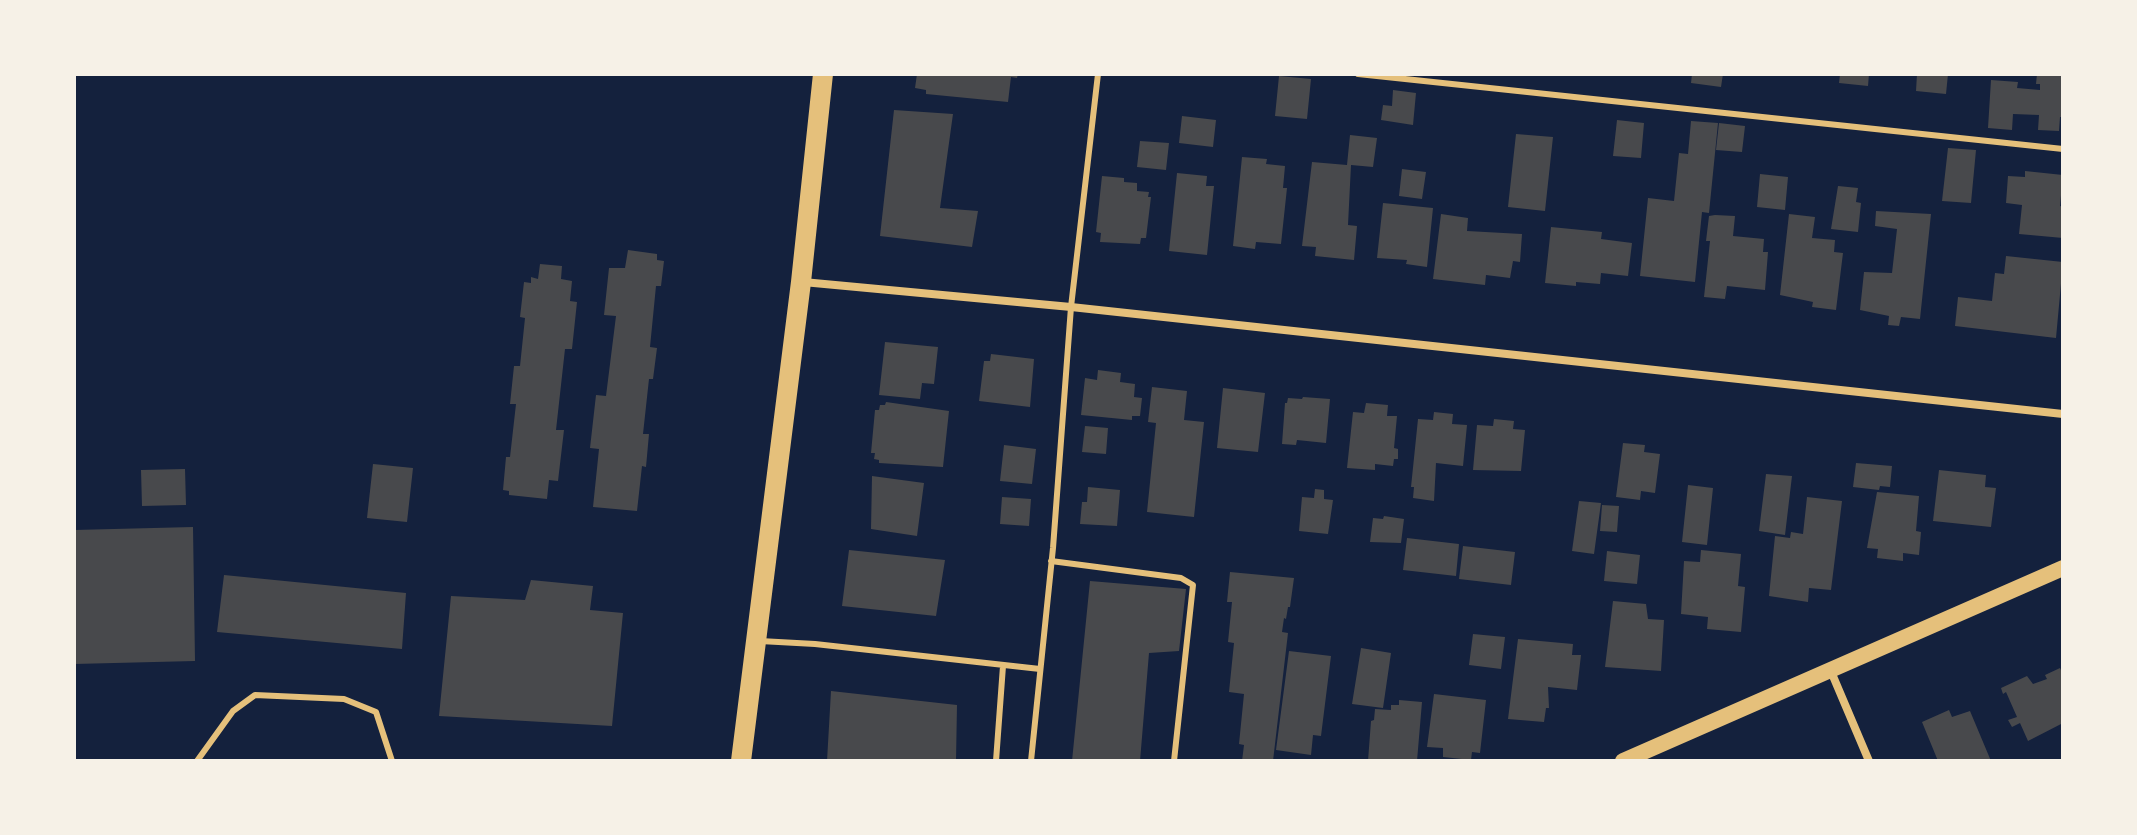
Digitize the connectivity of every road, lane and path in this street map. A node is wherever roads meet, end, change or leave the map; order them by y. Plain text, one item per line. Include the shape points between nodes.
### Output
1 (823, 74) edge
2 (1098, 74) edge
3 (1358, 74) edge
4 (2063, 149) edge
5 (801, 282) junction
6 (1071, 307) junction
7 (2063, 414) edge
8 (1051, 561) junction
9 (2063, 568) edge
10 (756, 641) junction
11 (1003, 666) junction
12 (1830, 668) junction
13 (1040, 669) junction
14 (197, 761) edge
15 (392, 761) edge
16 (741, 761) edge
17 (996, 761) edge
18 (1031, 761) edge
19 (1174, 761) edge
20 (1623, 761) edge
21 (1869, 761) edge

1 - 5 main road
2 - 6 lane
3 - 4 lane
5 - 6 street
5 - 10 main road
6 - 7 street
6 - 8 lane
8 - 13 lane
8 - 19 lane via 1181,578 1193,585
9 - 12 main road
10 - 11 lane
10 - 16 main road
11 - 13 lane
11 - 17 lane
12 - 20 main road
12 - 21 street
13 - 18 lane
14 - 15 lane via 233,711 255,695 344,699 376,712

